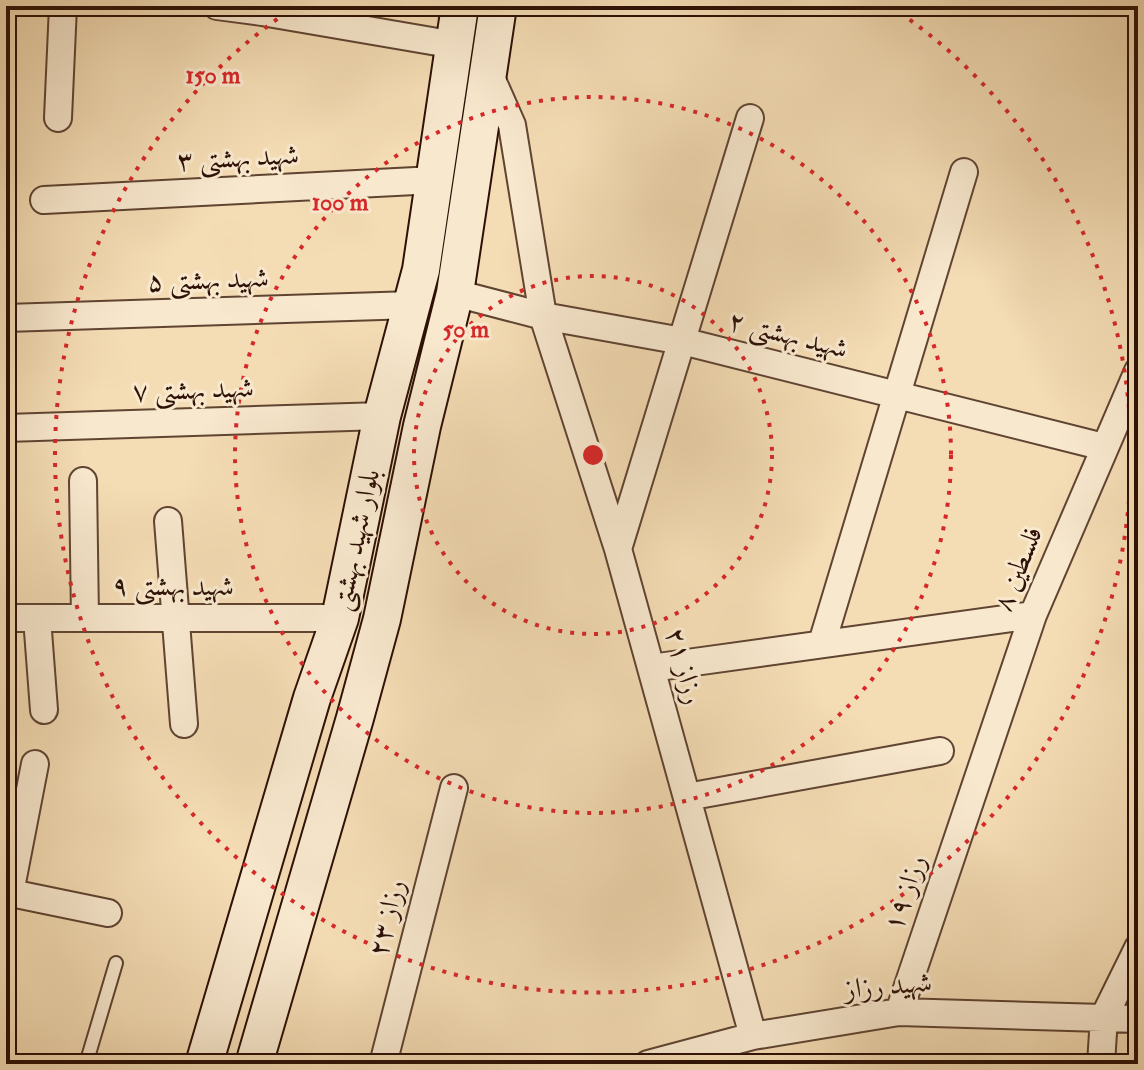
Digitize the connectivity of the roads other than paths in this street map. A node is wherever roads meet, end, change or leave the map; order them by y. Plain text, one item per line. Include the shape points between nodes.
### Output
1 (63, 6) edge
2 (217, 6) edge
3 (460, 6) edge
4 (498, 6) edge
5 (262, 9) edge
6 (455, 45) junction
7 (489, 73) junction
8 (58, 118) dead end
9 (750, 118) dead end
10 (964, 172) dead end
11 (435, 180) junction
12 (44, 200) dead end
13 (455, 293) junction
14 (413, 305) junction
15 (543, 316) junction
16 (6, 318) edge
17 (682, 341) junction
18 (1138, 371) edge
19 (897, 395) junction
20 (382, 416) junction
21 (6, 428) edge
22 (1104, 447) junction
23 (83, 481) dead end
24 (168, 521) dead end
25 (618, 549) junction
26 (1033, 615) junction
27 (6, 618) edge
28 (37, 618) junction
29 (85, 618) junction
30 (176, 618) junction
31 (340, 618) junction
32 (822, 643) junction
33 (651, 668) junction
34 (44, 710) dead end
35 (184, 724) dead end
36 (940, 751) dead end
37 (35, 764) dead end
38 (454, 788) dead end
39 (972, 796) joint
40 (687, 797) junction
41 (8, 892) edge
42 (108, 913) dead end
43 (1138, 948) edge
44 (116, 963) dead end
45 (899, 1012) junction
46 (1104, 1017) junction
47 (1138, 1019) edge
48 (753, 1036) junction
49 (86, 1064) edge
50 (204, 1064) edge
51 (254, 1064) edge
52 (383, 1064) edge
53 (648, 1064) edge
54 (1101, 1064) edge

1 - 8 street
2 - 5 street
3 - 6 main road, بلوار شهید بهشتی
4 - 7 main road, بلوار شهید بهشتی
5 - 6 street
6 - 11 main road, بلوار شهید بهشتی
7 - 13 main road, بلوار شهید بهشتی
7 - 15 street, رزاز ۲۱ via 512,125
9 - 17 street
10 - 19 street
11 - 12 street, شهید بهشتی ۳
11 - 14 main road, بلوار شهید بهشتی
13 - 15 street, شهید بهشتی ۲
13 - 51 main road, بلوار شهید بهشتی via 382,619
14 - 16 street, شهید بهشتی ۵
14 - 20 main road, بلوار شهید بهشتی
15 - 17 street, شهید بهشتی ۲
15 - 25 street, رزاز ۲۱
17 - 19 street, شهید بهشتی ۲
17 - 25 street
18 - 22 street, فلسطین ۸
19 - 22 street, شهید بهشتی ۲
19 - 32 street
20 - 21 street, شهید بهشتی ۷
20 - 31 main road, بلوار شهید بهشتی
22 - 26 street, فلسطین ۸
23 - 29 street
24 - 30 street
25 - 33 street, رزاز ۲۱
26 - 32 street
26 - 39 street, فلسطین ۸
27 - 28 street, شهید بهشتی ۹
28 - 29 street, شهید بهشتی ۹
28 - 34 street
29 - 30 street, شهید بهشتی ۹
30 - 31 street, شهید بهشتی ۹
30 - 35 street
31 - 50 main road, بلوار شهید بهشتی
32 - 33 street
33 - 40 street, رزاز ۲۱
36 - 40 street
37 - 41 street
38 - 52 street, رزاز ۲۳
39 - 45 street, رزاز ۱۹
40 - 48 street, رزاز ۲۱
41 - 42 street
43 - 46 street
44 - 49 lane
45 - 46 street, شهید رزاز
45 - 48 street, شهید رزاز
46 - 47 street, شهید رزاز
46 - 54 street
48 - 53 street, شهید رزاز

